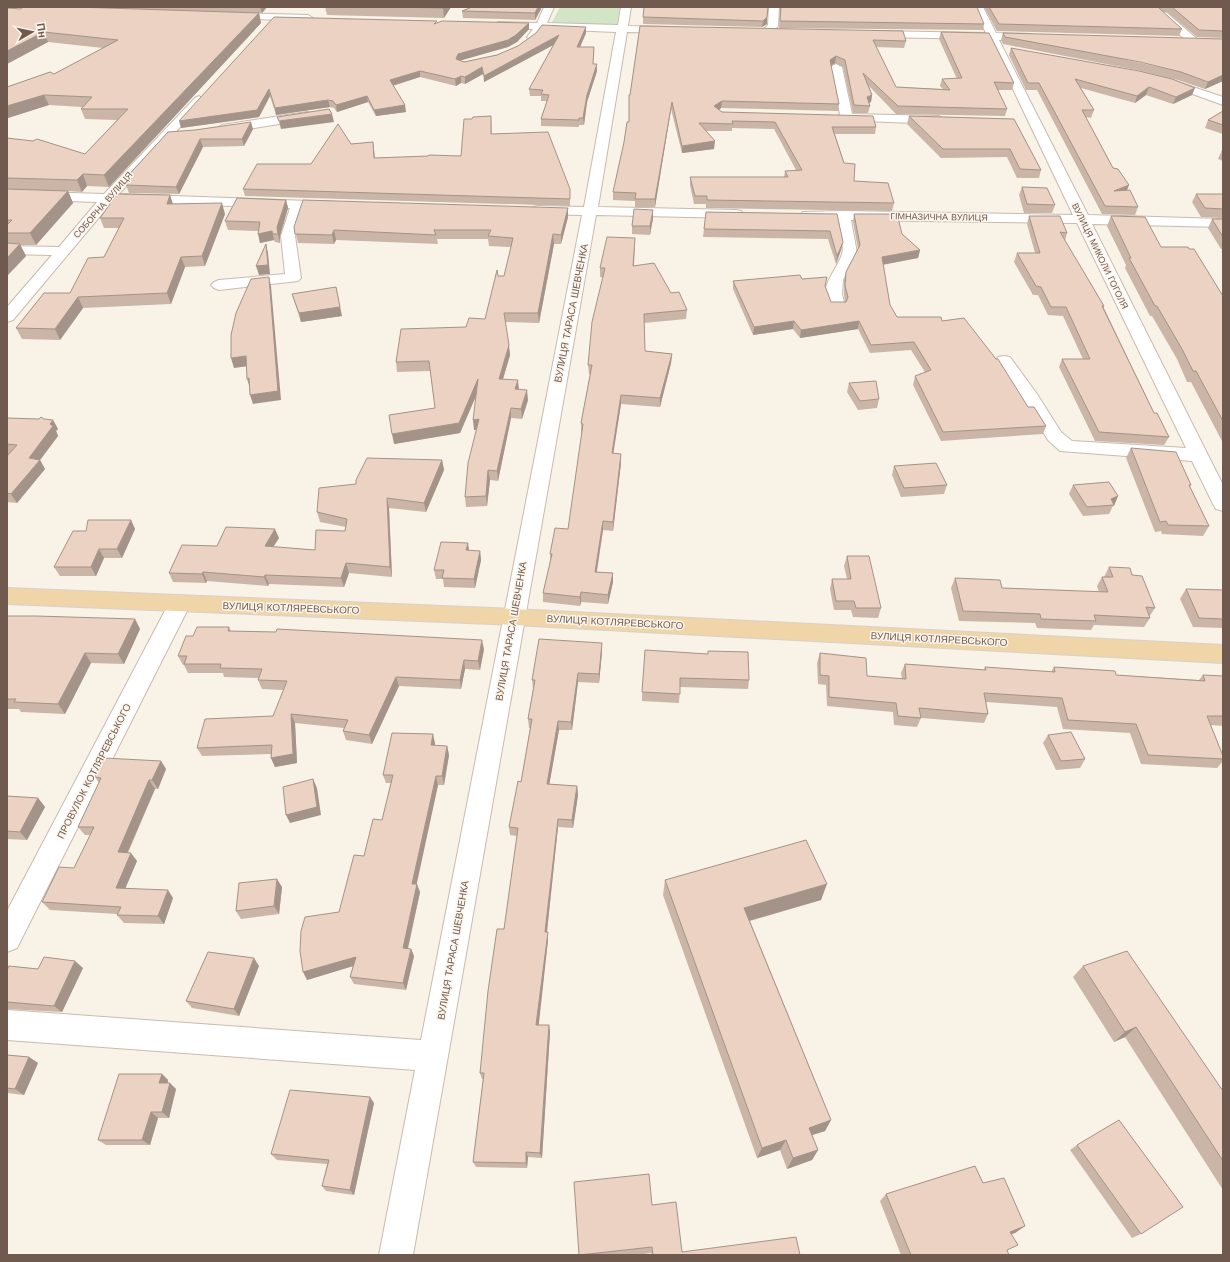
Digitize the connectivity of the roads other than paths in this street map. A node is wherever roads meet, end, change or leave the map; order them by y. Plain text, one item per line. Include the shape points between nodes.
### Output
1 (283, 7) edge
2 (549, 7) edge
3 (626, 7) edge
4 (774, 7) edge
5 (978, 7) edge
6 (1163, 15) edge
7 (219, 16) edge
8 (322, 19) edge
9 (270, 22) junction
10 (486, 24) edge
11 (541, 26) junction
12 (622, 29) junction
13 (678, 30) edge
14 (782, 33) edge
15 (867, 34) edge
16 (991, 35) junction
17 (1038, 37) edge
18 (1178, 41) edge
19 (523, 45) edge
20 (999, 48) junction
21 (1014, 51) edge
22 (836, 67) edge
23 (1152, 77) edge
24 (209, 89) edge
25 (1223, 101) edge
26 (322, 113) edge
27 (832, 117) edge
28 (847, 117) junction
29 (948, 120) edge
30 (1018, 122) dead end
31 (1034, 122) junction
32 (213, 130) edge
33 (182, 133) edge
34 (167, 134) junction
35 (7, 195) edge
36 (108, 198) junction
37 (298, 204) junction
38 (346, 205) edge
39 (527, 210) edge
40 (590, 212) junction
41 (748, 214) edge
42 (796, 214) edge
43 (843, 215) junction
44 (1081, 219) junction
45 (1223, 223) edge
46 (7, 250) edge
47 (63, 251) junction
48 (219, 284) dead end
49 (837, 306) edge
50 (7, 317) edge
51 (1004, 361) dead end
52 (1198, 455) junction
53 (1223, 504) edge
54 (7, 596) edge
55 (180, 603) junction
56 (514, 617) junction
57 (1223, 654) edge
58 (7, 939) edge
59 (7, 1025) edge
60 (434, 1056) junction
61 (396, 1255) edge

1 - 9 street
2 - 11 street
3 - 12 street, ВУЛИЦЯ ТАРАСА ШЕВЧЕНКА
4 - 14 street via 773,26 762,32
5 - 16 street, ВУЛИЦЯ МИКОЛИ ГОГОЛЯ
6 - 18 street via 1197,41
7 - 9 street
8 - 9 street
10 - 11 street
11 - 12 street
11 - 19 street
12 - 13 street
12 - 40 street, ВУЛИЦЯ ТАРАСА ШЕВЧЕНКА
15 - 16 street
16 - 17 street
16 - 20 street, ВУЛИЦЯ МИКОЛИ ГОГОЛЯ
20 - 21 street
20 - 31 street, ВУЛИЦЯ МИКОЛИ ГОГОЛЯ
22 - 28 street
23 - 25 street
24 - 34 street, СОБОРНА ВУЛИЦЯ
26 - 32 street
27 - 28 street
28 - 29 street
30 - 31 street
31 - 44 street, ВУЛИЦЯ МИКОЛИ ГОГОЛЯ
33 - 34 street
34 - 36 street, СОБОРНА ВУЛИЦЯ
35 - 36 street
36 - 37 street
36 - 47 street, СОБОРНА ВУЛИЦЯ
37 - 38 street
37 - 48 street via 288,236 293,278
39 - 40 street
40 - 41 street
40 - 56 street, ВУЛИЦЯ ТАРАСА ШЕВЧЕНКА
42 - 43 street, ГІМНАЗИЧНА ВУЛИЦЯ
43 - 44 street, ГІМНАЗИЧНА ВУЛИЦЯ
43 - 49 street via 850,253 835,280 834,294
44 - 45 street, ГІМНАЗИЧНА ВУЛИЦЯ
44 - 52 street, ВУЛИЦЯ МИКОЛИ ГОГОЛЯ
46 - 47 street
47 - 50 street, СОБОРНА ВУЛИЦЯ
51 - 52 street via 1054,436 1067,447
52 - 53 street, ВУЛИЦЯ МИКОЛИ ГОГОЛЯ
54 - 55 main road, ВУЛИЦЯ КОТЛЯРЕВСЬКОГО
55 - 56 main road, ВУЛИЦЯ КОТЛЯРЕВСЬКОГО
55 - 58 street, ПРОВУЛОК КОТЛЯРЕВСЬКОГО
56 - 57 main road, ВУЛИЦЯ КОТЛЯРЕВСЬКОГО
56 - 60 street, ВУЛИЦЯ ТАРАСА ШЕВЧЕНКА
59 - 60 street
60 - 61 street, ВУЛИЦЯ ТАРАСА ШЕВЧЕНКА

